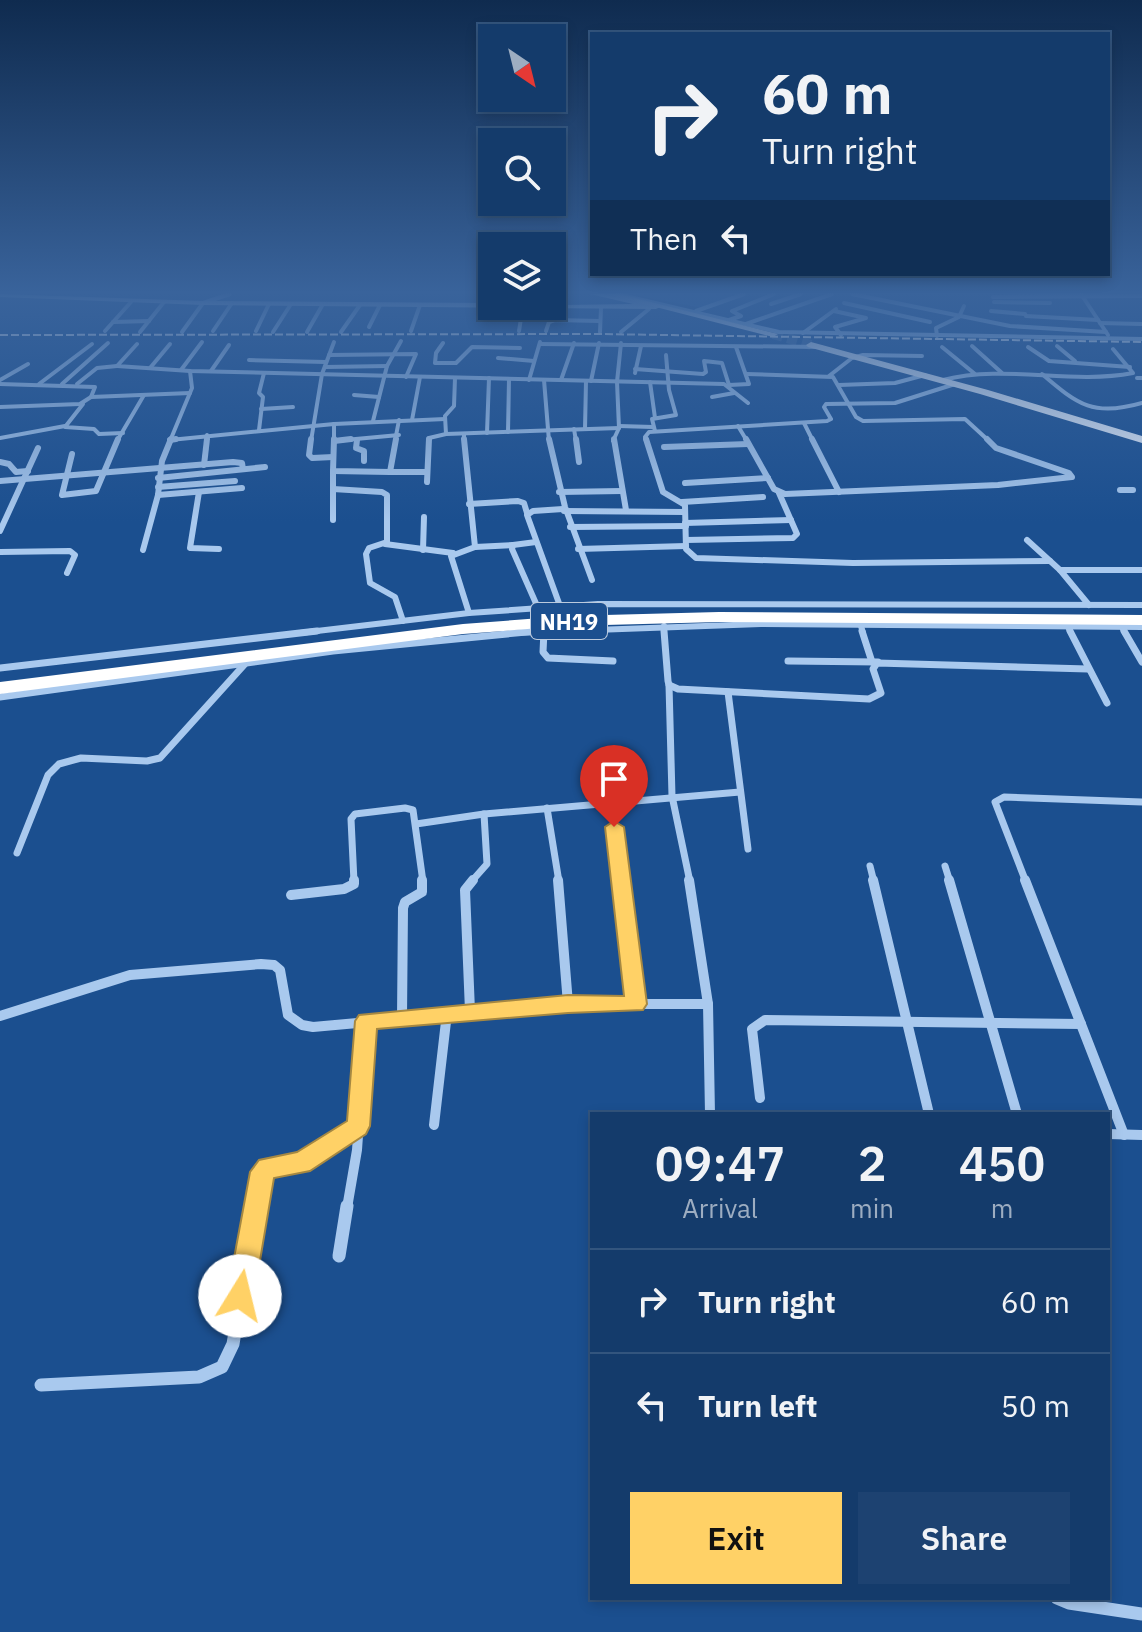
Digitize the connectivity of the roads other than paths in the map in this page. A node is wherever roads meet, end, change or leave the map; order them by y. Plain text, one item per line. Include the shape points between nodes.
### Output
1 (18, 370) edge
2 (56, 370) edge
3 (77, 370) edge
4 (94, 370) edge
5 (182, 370) edge
6 (323, 370) edge
7 (386, 370) edge
8 (409, 370) edge
9 (432, 370) edge
10 (532, 370) edge
11 (564, 370) edge
12 (591, 370) edge
13 (618, 370) edge
14 (635, 370) edge
15 (648, 370) edge
16 (706, 370) edge
17 (723, 370) edge
18 (745, 370) edge
19 (838, 370) edge
20 (907, 370) edge
21 (970, 370) edge
22 (1000, 370) edge
23 (1132, 370) edge
24 (190, 371) junction
25 (211, 371) joint
26 (668, 372) junction
27 (264, 373) junction
28 (1003, 373) junction
29 (1042, 373) junction
30 (322, 374) junction
31 (747, 374) junction
32 (975, 374) junction
33 (925, 375) junction
34 (384, 376) junction
35 (829, 376) junction
36 (406, 377) junction
37 (420, 377) junction
38 (429, 377) junction
39 (455, 378) junction
40 (489, 378) junction
41 (509, 379) junction
42 (529, 380) junction
43 (544, 380) junction
44 (561, 380) junction
45 (943, 380) junction
46 (588, 381) junction
47 (0, 382) edge
48 (617, 382) junction
49 (634, 382) junction
50 (650, 382) junction
51 (667, 383) junction
52 (38, 384) junction
53 (62, 384) junction
54 (77, 384) junction
55 (955, 384) junction
56 (728, 385) junction
57 (839, 385) junction
58 (190, 393) junction
59 (734, 393) junction
60 (144, 395) junction
61 (354, 395) dead end
62 (91, 397) junction
63 (379, 397) junction
64 (712, 397) dead end
65 (85, 402) junction
66 (748, 403) dead end
67 (850, 403) junction
68 (1142, 403) edge
69 (0, 407) edge
70 (293, 407) dead end
71 (261, 409) junction
72 (655, 418) junction
73 (445, 419) junction
74 (399, 420) junction
75 (412, 420) junction
76 (373, 421) junction
77 (804, 423) junction
78 (334, 424) junction
79 (314, 425) junction
80 (65, 426) junction
81 (738, 426) junction
82 (619, 427) junction
83 (574, 429) junction
84 (585, 429) junction
85 (654, 429) junction
86 (259, 430) junction
87 (550, 430) junction
88 (508, 432) junction
89 (123, 433) junction
90 (487, 433) junction
91 (446, 434) junction
92 (464, 434) junction
93 (207, 435) junction
94 (399, 435) junction
95 (0, 438) edge
96 (170, 440) junction
97 (357, 440) junction
98 (1142, 440) edge
99 (334, 441) junction
100 (748, 444) junction
101 (664, 447) dead end
102 (38, 448) dead end
103 (72, 454) dead end
104 (333, 457) junction
105 (364, 461) dead end
106 (0, 462) edge
107 (579, 462) dead end
108 (204, 465) junction
109 (265, 467) dead end
110 (243, 469) junction
111 (160, 470) junction
112 (28, 471) junction
113 (333, 471) junction
114 (390, 472) junction
115 (427, 472) junction
116 (103, 475) junction
117 (67, 478) junction
118 (158, 478) junction
119 (768, 478) junction
120 (24, 480) junction
121 (0, 481) edge
122 (235, 481) dead end
123 (427, 482) dead end
124 (685, 483) dead end
125 (158, 487) junction
126 (242, 488) dead end
127 (333, 489) junction
128 (1120, 490) dead end
129 (1133, 490) dead end
130 (622, 491) junction
131 (199, 492) junction
132 (559, 492) junction
133 (839, 492) junction
134 (779, 493) junction
135 (158, 495) junction
136 (763, 497) dead end
137 (682, 502) junction
138 (469, 504) junction
139 (563, 510) junction
140 (626, 510) junction
141 (685, 512) junction
142 (527, 513) junction
143 (424, 517) dead end
144 (333, 520) dead end
145 (791, 520) junction
146 (686, 524) junction
147 (570, 527) junction
148 (0, 531) edge
149 (1027, 540) dead end
150 (536, 542) junction
151 (686, 543) junction
152 (385, 544) junction
153 (513, 545) junction
154 (475, 547) junction
155 (219, 549) dead end
156 (578, 549) junction
157 (143, 550) dead end
158 (423, 550) junction
159 (0, 552) edge
160 (453, 553) junction
161 (1050, 561) junction
162 (1060, 570) junction
163 (1142, 570) edge
164 (67, 573) dead end
165 (592, 580) dead end
166 (1089, 605) junction
167 (1142, 605) edge
168 (560, 606) junction
169 (538, 608) junction
170 (1142, 611) edge
171 (469, 613) junction
172 (1142, 620) edge
173 (403, 621) junction
174 (664, 626) junction
175 (861, 626) junction
176 (1068, 627) junction
177 (1122, 627) junction
178 (1142, 627) edge
179 (544, 631) junction
180 (613, 661) dead end
181 (788, 661) dead end
182 (872, 662) junction
183 (883, 662) junction
184 (1142, 662) edge
185 (245, 665) junction
186 (0, 668) edge
187 (1088, 669) junction
188 (0, 678) edge
189 (669, 685) junction
190 (0, 688) edge
191 (728, 692) junction
192 (0, 697) edge
193 (1107, 703) dead end
194 (740, 792) junction
195 (672, 796) junction
196 (611, 802) junction
197 (1142, 802) edge
198 (547, 808) junction
199 (484, 814) junction
200 (416, 824) junction
201 (748, 849) dead end
202 (17, 853) dead end
203 (870, 866) dead end
204 (945, 866) dead end
205 (291, 895) dead end
206 (568, 1004) junction
207 (636, 1004) junction
208 (708, 1004) junction
209 (470, 1011) junction
210 (447, 1013) junction
211 (0, 1016) edge
212 (402, 1017) junction
213 (366, 1021) junction
214 (905, 1022) junction
215 (991, 1023) junction
216 (1081, 1024) junction
217 (760, 1098) dead end
218 (710, 1112) edge
219 (928, 1112) edge
220 (1016, 1112) edge
221 (434, 1125) dead end
222 (358, 1126) junction
223 (1110, 1134) edge
224 (1124, 1135) junction
225 (1142, 1135) edge
226 (339, 1256) dead end
227 (41, 1385) dead end
228 (1062, 1600) edge
229 (1142, 1614) edge

1 - 47 street
2 - 52 street
3 - 53 street
4 - 54 street
5 - 24 street
6 - 30 street
7 - 34 street
8 - 36 street
9 - 38 street
10 - 42 street
11 - 44 street
12 - 46 street
13 - 48 street
14 - 49 street
15 - 26 street
16 - 26 street
17 - 56 street
18 - 31 street
19 - 35 street
20 - 33 main road
21 - 32 street
22 - 28 street
23 - 29 street via 1114,376
24 - 25 street
24 - 58 street
25 - 27 street
26 - 51 street
27 - 30 street
27 - 71 street
28 - 29 street
28 - 32 street
29 - 68 street via 1095,411
30 - 34 street
30 - 79 street
31 - 35 street
31 - 56 street via 748,385
32 - 45 street
33 - 45 main road
33 - 57 street via 895,383
34 - 36 street
34 - 63 street
35 - 57 street
36 - 37 street
37 - 38 street
37 - 75 street
38 - 39 street
39 - 40 street
39 - 73 street via 454,406
40 - 41 street
40 - 90 street
41 - 42 street
41 - 88 street
42 - 43 street
43 - 44 street
43 - 87 street
44 - 46 street
45 - 55 main road
46 - 48 street
46 - 84 street
47 - 52 street
48 - 49 street
48 - 82 street
49 - 50 street
50 - 51 street
50 - 72 street
51 - 56 street
51 - 72 street via 675,416
52 - 53 street
53 - 54 street
54 - 62 street via 93,385
55 - 67 street via 895,403
55 - 98 main road
56 - 59 street
57 - 67 street
58 - 60 street
58 - 96 street
59 - 64 street
59 - 66 street
60 - 62 street
60 - 89 street
61 - 63 street
62 - 65 street
63 - 76 street
65 - 69 street
65 - 80 street
67 - 77 street via 826,404 830,420
67 - 133 street via 856,417 868,422 965,419 996,448 1072,477
70 - 71 street
71 - 86 street
72 - 85 street via 650,421
73 - 75 street
73 - 91 street
74 - 75 street
74 - 76 street
74 - 94 street
76 - 78 street
77 - 81 street
77 - 133 street
78 - 79 street
78 - 99 street
79 - 86 street
79 - 104 street via 310,457
80 - 89 street
80 - 95 street
81 - 85 street
81 - 100 street
82 - 84 street
82 - 85 street
82 - 130 street via 613,442
83 - 84 street
83 - 87 street
83 - 107 street
85 - 137 street via 645,437 661,488
86 - 93 street
87 - 88 street
87 - 132 street
88 - 90 street
89 - 116 street
90 - 92 street
91 - 92 street
91 - 115 street via 429,438
92 - 138 street
93 - 96 street
93 - 108 street
94 - 97 street
94 - 114 street
96 - 111 street
97 - 99 street
97 - 105 street
99 - 104 street
100 - 101 street
100 - 119 street
102 - 112 street
103 - 117 street
104 - 113 street
106 - 112 street via 16,472
108 - 110 street via 239,461
108 - 111 street
109 - 110 street
110 - 118 street
111 - 116 street
111 - 118 street
112 - 120 street
113 - 114 street
113 - 127 street
114 - 115 street
115 - 123 street
116 - 117 street
116 - 117 street via 96,491 64,496
117 - 120 street
118 - 125 street
119 - 124 street
119 - 134 street
120 - 121 street
120 - 148 street
122 - 125 street
125 - 135 street
126 - 131 street
127 - 144 street
127 - 152 street via 387,495
128 - 129 street
130 - 132 street
130 - 140 street
131 - 135 street
131 - 155 street via 190,548
132 - 139 street
133 - 134 street
134 - 145 street
135 - 157 street
136 - 137 street
137 - 141 street
138 - 142 street via 518,501
138 - 154 street
139 - 140 street
139 - 142 street
139 - 147 street
140 - 141 street
141 - 146 street
142 - 150 street
143 - 158 street
145 - 146 street
145 - 151 street via 797,534 793,538
146 - 147 street
146 - 151 street
147 - 156 street
149 - 161 street
150 - 153 street
150 - 168 street
151 - 156 street
151 - 161 street via 689,553 707,560
152 - 158 street
152 - 173 street via 366,551 370,583 395,597
153 - 154 street
153 - 169 street
154 - 160 street
156 - 165 street
158 - 160 street
159 - 164 street via 70,551 75,555
160 - 171 street
161 - 162 street
162 - 163 street
162 - 166 street
166 - 167 street
166 - 168 street
168 - 169 street
169 - 171 street
170 - 188 highway, NH19 via 714,608 534,614
171 - 173 street
172 - 190 highway, NH19 via 719,617 553,622
173 - 186 street
174 - 175 street
174 - 179 street
174 - 189 street
175 - 176 street
175 - 182 street
176 - 177 street
176 - 187 street
177 - 178 street
177 - 184 street
179 - 180 street via 543,652 548,658
179 - 185 street
181 - 182 street
182 - 183 street
183 - 187 street
183 - 191 street via 873,669 881,693 875,699
185 - 192 street
185 - 202 street via 160,758 81,758 59,764 48,775
187 - 193 street
189 - 191 street
189 - 195 street
191 - 194 street
194 - 195 street
194 - 201 street
195 - 196 street
195 - 208 street
196 - 198 street
196 - 207 street
197 - 216 street via 1004,797 995,802
198 - 199 street
198 - 206 street via 560,890
199 - 200 street
199 - 209 street via 487,864 465,890
200 - 205 street via 411,809 355,814 354,884
200 - 212 street via 423,886 403,908
203 - 214 street
204 - 215 street
206 - 207 street
206 - 209 street
207 - 208 street
208 - 218 street
209 - 210 street
210 - 212 street
210 - 221 street
211 - 213 street via 130,975 261,964 280,970 285,1007 294,1021 313,1027
212 - 213 street
213 - 222 street
214 - 215 street
214 - 217 street via 758,1023 752,1029
214 - 219 street
215 - 216 street
215 - 220 street
216 - 224 street
222 - 226 street
222 - 227 street via 302,1163 262,1172 233,1344 224,1368 199,1377
223 - 224 street
224 - 225 street
228 - 229 street

